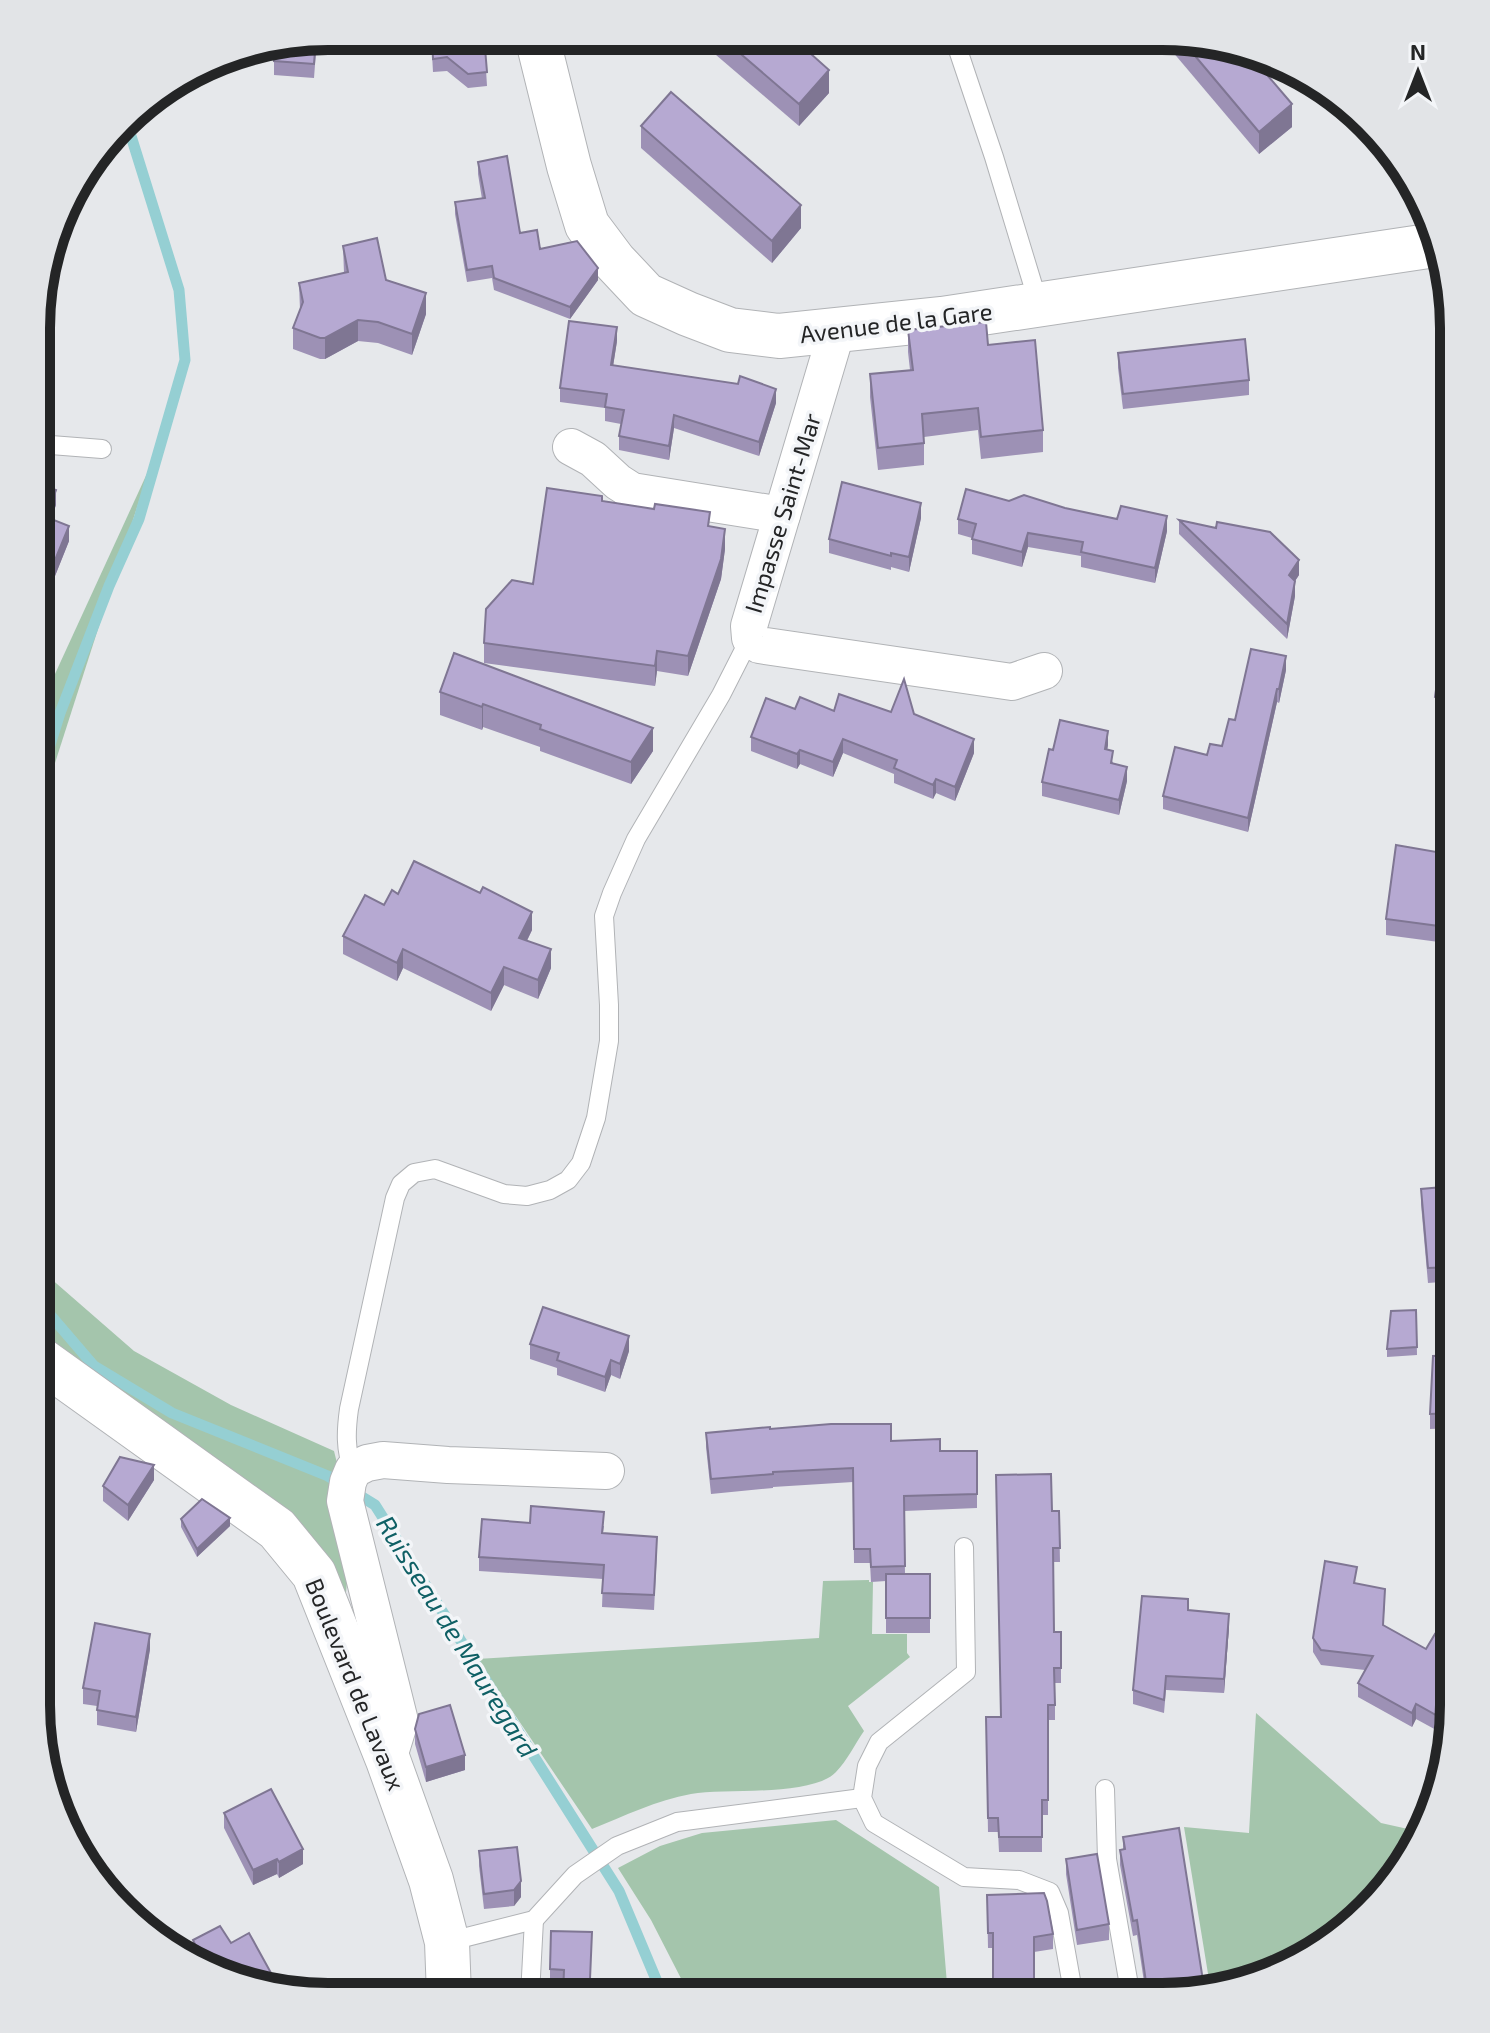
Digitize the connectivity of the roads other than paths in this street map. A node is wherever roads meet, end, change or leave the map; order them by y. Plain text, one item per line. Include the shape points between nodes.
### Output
1 (958, 50) edge
2 (540, 51) edge
3 (1427, 246) edge
4 (1039, 305) junction
5 (837, 330) junction
6 (50, 445) edge
7 (571, 447) dead end
8 (102, 449) dead end
9 (782, 515) junction
10 (750, 638) junction
11 (1044, 671) dead end
12 (50, 1366) edge
13 (606, 1471) dead end
14 (349, 1484) junction
15 (964, 1547) dead end
16 (388, 1760) junction
17 (1105, 1789) dead end
18 (862, 1798) junction
19 (534, 1920) junction
20 (447, 1942) junction
21 (449, 1983) edge
22 (531, 1983) edge
23 (1072, 1983) edge
24 (1129, 1983) edge

1 - 4 lane
2 - 5 street, Avenue de la Gare via 587,225 646,295 730,330 779,336
3 - 4 street, Avenue de la Gare
4 - 5 street, Avenue de la Gare
5 - 9 street, Impasse Saint-Mar
6 - 8 lane
7 - 9 street via 632,491
9 - 10 street, Impasse Saint-Mar
10 - 11 street, Impasse Saint-Mar via 759,645 1012,682
10 - 14 lane via 636,839 604,916 609,1041 596,1118 581,1163 568,1180 527,1196 504,1194 435,1169 414,1173 401,1184 349,1409
12 - 16 street, Boulevard de Lavaux via 277,1529 314,1574
13 - 14 street via 383,1460 367,1463
14 - 16 street via 400,1721
15 - 18 lane via 966,1672 879,1742 867,1766
16 - 20 street, Boulevard de Lavaux
17 - 24 lane via 1107,1859
18 - 19 lane via 677,1822 617,1846 575,1875
18 - 23 lane via 874,1823 964,1877 1019,1880 1050,1892
19 - 20 lane
19 - 22 lane
20 - 21 street, Boulevard de Lavaux

